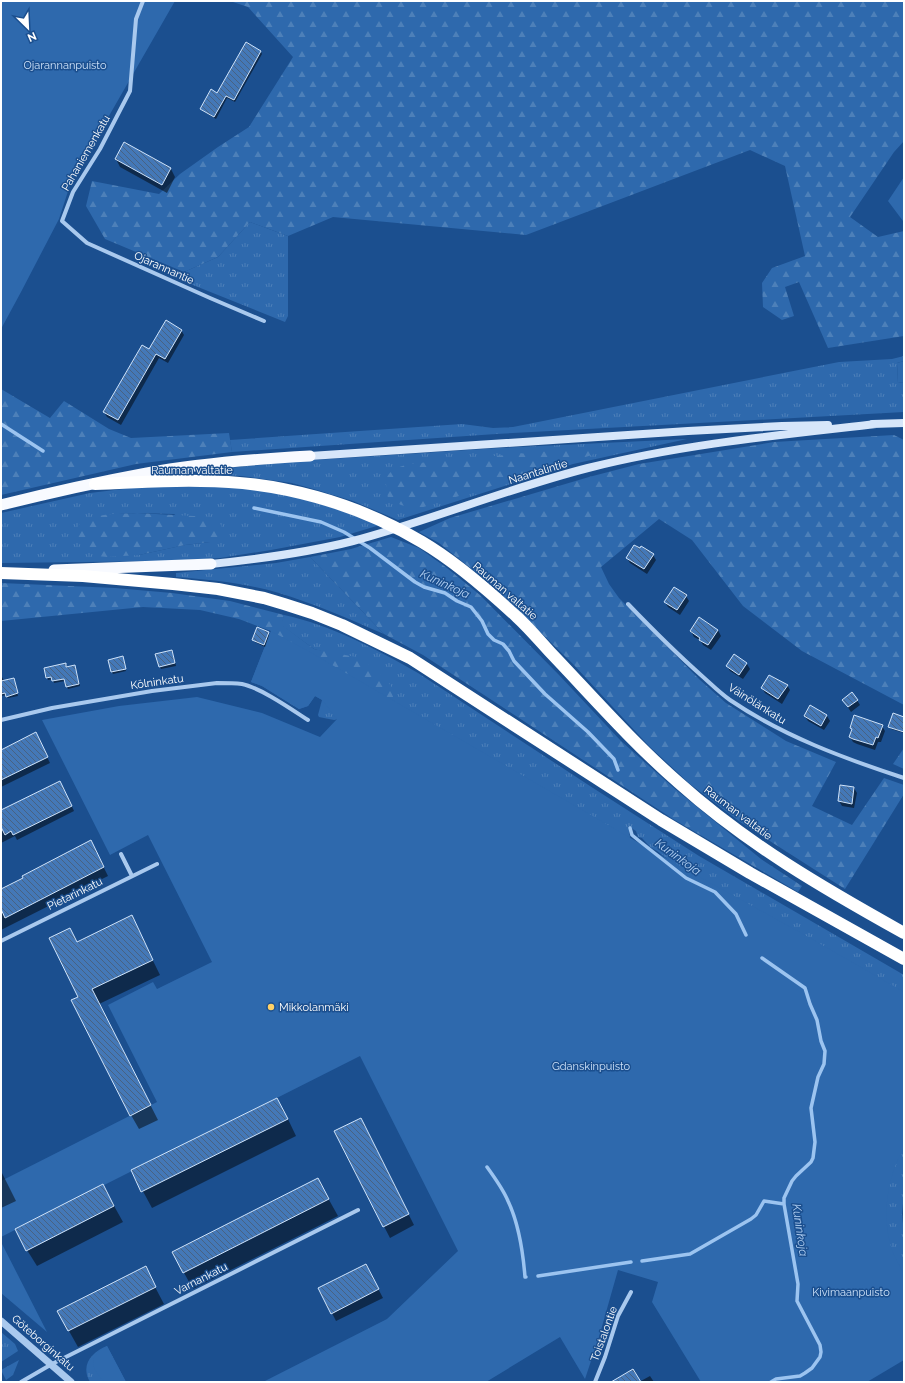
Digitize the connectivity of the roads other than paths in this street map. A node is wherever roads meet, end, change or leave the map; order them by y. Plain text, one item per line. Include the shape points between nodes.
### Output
1 (143, 1) edge
2 (62, 221) joint
3 (264, 321) dead end
4 (904, 423) edge
5 (876, 424) junction
6 (310, 456) joint
7 (95, 484) junction
8 (1, 506) edge
9 (211, 564) joint
10 (1, 572) edge
11 (628, 604) dead end
12 (1, 720) edge
13 (308, 720) dead end
14 (904, 778) edge
15 (121, 854) dead end
16 (157, 864) dead end
17 (132, 876) junction
18 (904, 933) edge
19 (1, 941) edge
20 (904, 959) edge
21 (358, 1210) dead end
22 (631, 1292) dead end
23 (1, 1321) edge
24 (52, 1364) junction
25 (21, 1382) edge
26 (71, 1382) edge
27 (595, 1382) edge

1 - 2 street, Pahaniemenkatu via 136,19 130,91 100,150 73,192
2 - 3 street, Ojarannantie via 87,243
4 - 5 main road, Naantalintie
5 - 6 main road, Naantalintie via 688,431
5 - 9 main road, Naantalintie via 727,442 643,456 588,468 353,541 254,560
6 - 7 highway via 197,466
7 - 8 highway, Rauman valtatie
7 - 18 highway, Rauman valtatie via 202,480 276,488 351,508 423,543 450,561 518,618 644,750 712,812 783,862
9 - 10 highway
10 - 20 highway via 83,576 218,589 264,598 349,628 410,658 661,820
11 - 14 street, Väinölänkatu via 676,653 734,703 771,726 802,741
12 - 13 street, Kölninkatu via 133,694 229,683 255,689
15 - 17 street
16 - 17 street, Pietarinkatu
17 - 19 street, Pietarinkatu
21 - 24 street, Varnankatu
22 - 27 street, Toistalontie via 618,1316
23 - 24 street, Göteborginkatu
24 - 25 street, Varnankatu
24 - 26 street, Göteborginkatu

